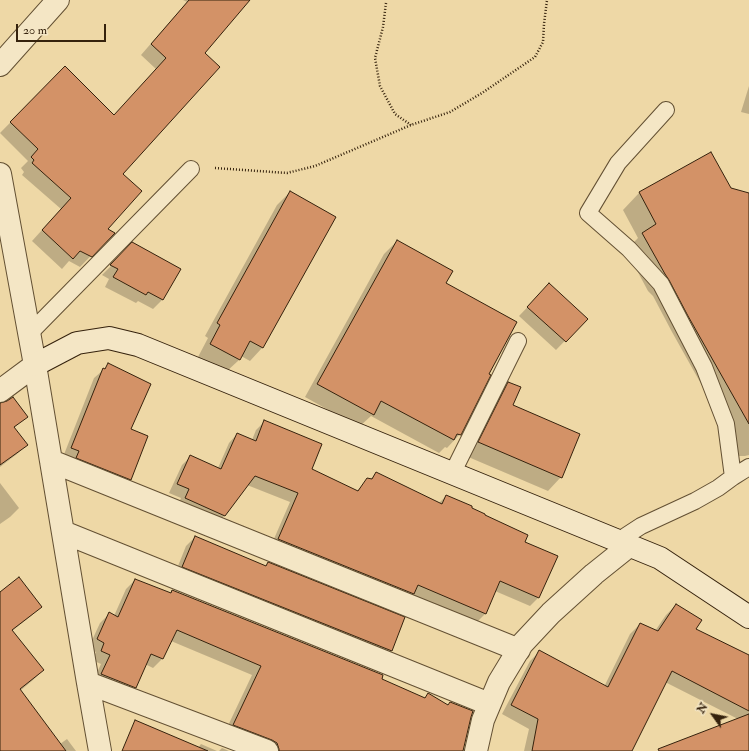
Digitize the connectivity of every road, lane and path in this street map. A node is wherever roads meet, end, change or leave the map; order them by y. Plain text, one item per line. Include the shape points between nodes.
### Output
1 (58, 0) edge
2 (547, 0) edge
3 (386, 3) dead end
4 (0, 65) edge
5 (666, 110) dead end
6 (411, 125) junction
7 (191, 169) joint
8 (0, 174) edge
9 (29, 334) junction
10 (518, 341) dead end
11 (35, 365) junction
12 (0, 391) edge
13 (51, 461) junction
14 (749, 467) edge
15 (452, 474) junction
16 (733, 477) junction
17 (63, 532) junction
18 (623, 544) junction
19 (749, 617) edge
20 (519, 650) junction
21 (88, 683) junction
22 (489, 704) junction
23 (100, 751) edge
24 (267, 751) edge
25 (476, 751) edge

1 - 4 street
2 - 6 path via 543,42 535,57 450,112
3 - 6 path via 375,58 380,86 395,114
5 - 16 lane via 618,163 588,213 629,249 661,284 704,367 726,424
6 - 7 path via 315,166 287,173
7 - 9 lane
8 - 9 street
9 - 11 street
10 - 15 lane
11 - 12 street
11 - 13 street
11 - 15 street via 77,343 109,338 138,345
13 - 17 street
13 - 20 street
14 - 16 lane
15 - 18 street
16 - 18 lane via 695,501 641,526
17 - 21 street
17 - 22 street
18 - 19 street via 660,558
18 - 20 street via 551,613
20 - 22 street
21 - 23 street
21 - 24 street
22 - 25 street

